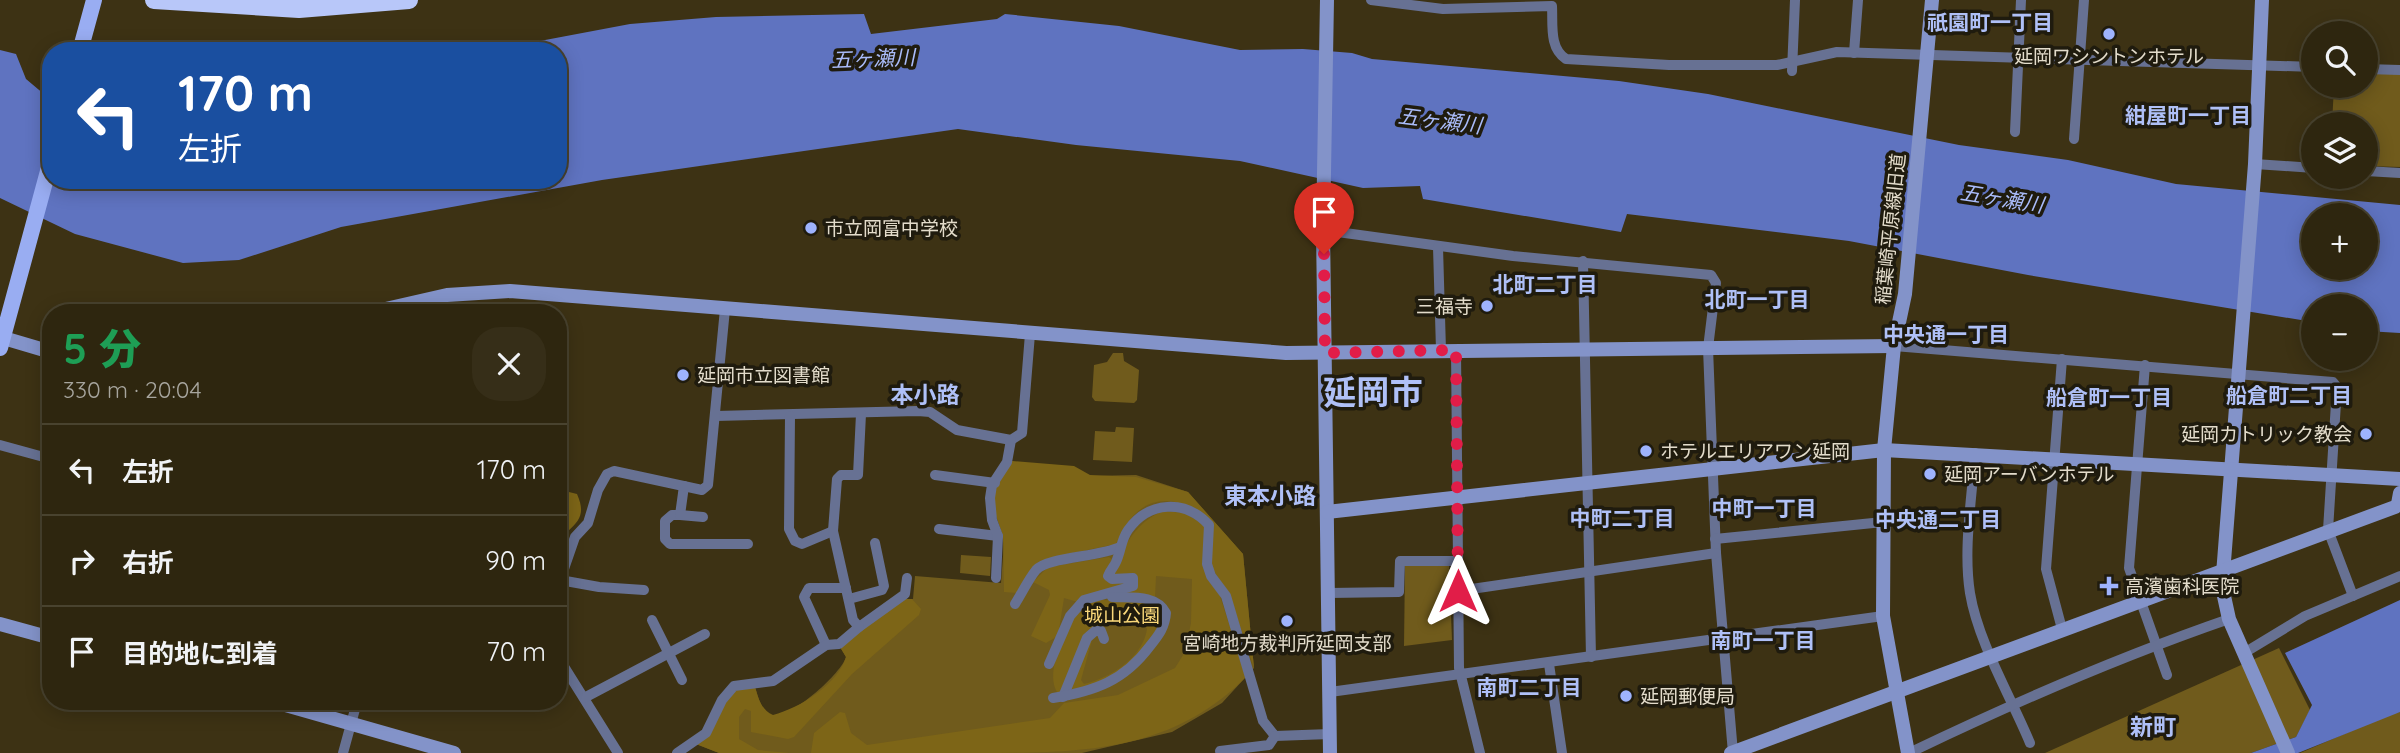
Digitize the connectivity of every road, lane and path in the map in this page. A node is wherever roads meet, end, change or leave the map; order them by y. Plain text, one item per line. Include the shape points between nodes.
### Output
1 (154, 0) edge
2 (409, 0) edge
3 (1327, 0) edge
4 (1371, 0) edge
5 (1794, 0) edge
6 (1858, 0) edge
7 (1932, 0) edge
8 (2021, 0) edge
9 (2084, 0) edge
10 (2262, 0) edge
11 (94, 1) edge
12 (370, 3) edge
13 (1443, 5) edge
14 (83, 42) edge
15 (1854, 53) junction
16 (1927, 56) junction
17 (1794, 59) junction
18 (2020, 59) junction
19 (2080, 61) junction
20 (2261, 65) junction
21 (2301, 67) edge
22 (2378, 69) edge
23 (2400, 70) edge
24 (1792, 71) dead end
25 (2015, 132) dead end
26 (2074, 139) dead end
27 (2255, 167) junction
28 (2301, 168) edge
29 (2378, 172) edge
30 (2400, 173) edge
31 (43, 189) edge
32 (1323, 230) junction
33 (1438, 247) junction
34 (1583, 261) junction
35 (426, 304) edge
36 (725, 309) junction
37 (1030, 334) junction
38 (1, 340) edge
39 (1894, 346) junction
40 (1585, 348) junction
41 (1708, 348) junction
42 (42, 350) edge
43 (1441, 350) junction
44 (1456, 350) junction
45 (1325, 353) junction
46 (2062, 359) junction
47 (2145, 365) junction
48 (2238, 373) junction
49 (861, 414) junction
50 (716, 416) junction
51 (790, 416) junction
52 (1011, 440) junction
53 (0, 445) edge
54 (1884, 450) junction
55 (1975, 453) junction
56 (42, 457) edge
57 (2054, 458) junction
58 (2137, 463) junction
59 (1713, 467) junction
60 (2231, 469) junction
61 (936, 475) dead end
62 (2330, 476) junction
63 (2400, 479) edge
64 (995, 483) junction
65 (1588, 483) junction
66 (684, 486) junction
67 (2400, 493) edge
68 (1457, 497) junction
69 (1327, 512) junction
70 (680, 515) junction
71 (702, 517) dead end
72 (1884, 522) junction
73 (939, 529) dead end
74 (2328, 530) junction
75 (833, 531) junction
76 (998, 536) junction
77 (1715, 539) junction
78 (875, 543) dead end
79 (748, 544) dead end
80 (1120, 547) junction
81 (1716, 553) junction
82 (567, 558) edge
83 (1458, 561) junction
84 (2222, 571) junction
85 (1590, 572) junction
86 (2400, 576) edge
87 (907, 578) dead end
88 (996, 578) dead end
89 (567, 580) edge
90 (846, 588) junction
91 (644, 590) dead end
92 (1458, 591) junction
93 (1329, 593) junction
94 (2353, 596) junction
95 (849, 599) junction
96 (1087, 599) junction
97 (2140, 600) junction
98 (1015, 604) dead end
99 (1883, 616) junction
100 (2229, 618) junction
101 (652, 620) dead end
102 (0, 624) edge
103 (859, 627) junction
104 (2062, 629) junction
105 (705, 634) dead end
106 (42, 636) edge
107 (1104, 639) dead end
108 (1724, 639) junction
109 (2157, 643) junction
110 (826, 645) junction
111 (669, 653) junction
112 (1991, 656) junction
113 (2246, 656) junction
114 (1591, 657) junction
115 (1049, 664) dead end
116 (1549, 664) junction
117 (567, 671) edge
118 (1461, 675) junction
119 (2167, 675) dead end
120 (682, 680) dead end
121 (1898, 691) junction
122 (1331, 692) junction
123 (584, 698) junction
124 (2013, 703) junction
125 (304, 710) edge
126 (355, 710) edge
127 (351, 723) junction
128 (1330, 734) junction
129 (1275, 736) junction
130 (2030, 743) dead end
131 (1220, 751) dead end
132 (343, 753) edge
133 (454, 753) edge
134 (618, 753) edge
135 (677, 753) edge
136 (1330, 753) edge
137 (1480, 753) edge
138 (1562, 753) edge
139 (1732, 753) edge
140 (1908, 753) edge
141 (2288, 753) edge

1 - 12 highway via 266,8
2 - 12 highway
3 - 32 street
4 - 13 street
5 - 17 street
6 - 15 street
7 - 16 street, 稲葉崎平原線旧道
8 - 18 street
9 - 19 street
10 - 20 street
11 - 14 main road
13 - 17 street via 1552,6 1554,44 1566,59 1682,65 1777,65
15 - 16 street
15 - 17 street
16 - 18 street
16 - 39 street, 稲葉崎平原線旧道 via 1905,294
17 - 24 street
18 - 19 street
18 - 25 street
19 - 20 street
19 - 26 street
20 - 21 street
20 - 27 street
22 - 23 street
27 - 28 street
27 - 48 street
29 - 30 street
31 - 38 main road
32 - 33 street
32 - 45 street
33 - 34 street
33 - 43 street
34 - 40 street
34 - 41 street via 1711,275 1716,283
35 - 36 street via 447,295 510,291
36 - 37 street
36 - 50 street
37 - 45 street
37 - 52 street via 1022,433
38 - 42 street
39 - 41 street
39 - 46 street
39 - 54 street, 稲葉崎平原線旧道
40 - 41 street
40 - 44 street
40 - 65 street
41 - 59 street
43 - 44 street
43 - 45 street
44 - 68 street
45 - 69 street
46 - 47 street
46 - 57 street
47 - 48 street
47 - 58 street
48 - 60 street
48 - 62 street via 2333,382 2337,387
49 - 51 street
49 - 52 street via 930,412 957,430
49 - 75 street via 858,475 841,475 837,480
50 - 51 street
50 - 66 street via 708,485 702,490
51 - 75 street via 789,529 802,544
52 - 64 street via 1007,462
53 - 56 street
54 - 55 street
54 - 59 street
54 - 72 street, 稲葉崎平原線旧道
55 - 57 street
55 - 112 street via 1968,574 1970,596
57 - 58 street
57 - 104 street via 2046,569
58 - 60 street
58 - 97 street via 2129,568
59 - 65 street
59 - 77 street
60 - 62 street
60 - 84 street
61 - 64 street
62 - 63 street
62 - 74 street
64 - 76 street via 990,498
65 - 68 street
65 - 85 street
66 - 70 street
66 - 82 street via 614,471 607,474 588,523
67 - 74 street via 2395,507
68 - 69 street
68 - 83 street
69 - 93 street
70 - 71 street
70 - 79 street via 665,522 665,539 670,544
72 - 77 street
72 - 99 street, 稲葉崎平原線旧道
73 - 76 street
74 - 84 street
74 - 94 street
75 - 90 street
76 - 88 street
77 - 81 street
78 - 95 street via 884,586
80 - 96 street via 1108,576 1133,578 1133,586
80 - 98 street via 1045,563
80 - 129 street via 1139,519 1162,506 1181,507 1209,525 1211,576 1226,596 1263,721
81 - 85 street
81 - 108 street
83 - 92 street
83 - 93 street via 1400,561 1399,592
84 - 97 street
84 - 100 street
85 - 92 street
85 - 114 street
86 - 94 street
87 - 103 street via 905,594
89 - 91 street
90 - 95 street
90 - 110 street via 809,588 805,592
92 - 118 street
93 - 122 street
94 - 113 street via 2289,625
95 - 103 street
96 - 107 street via 1149,599 1165,610 1166,622 1124,675 1097,690 1058,698 1087,638 1101,631
96 - 115 street via 1070,616
97 - 104 street
97 - 109 street
99 - 108 street
99 - 121 street, 稲葉崎平原線旧道
100 - 109 street
100 - 113 street
101 - 111 street
102 - 106 street
103 - 110 street via 839,643
104 - 112 street
105 - 111 street
108 - 114 street
108 - 139 street
109 - 119 street
109 - 124 street
110 - 135 street via 773,681 734,687 706,733
111 - 120 street
111 - 123 street
112 - 121 street
112 - 124 street
113 - 141 street
114 - 116 street
116 - 118 street
116 - 138 street
117 - 123 street
118 - 122 street
118 - 137 street
121 - 139 street
121 - 140 street, 稲葉崎平原線旧道
122 - 128 street
123 - 134 street
124 - 130 street
124 - 140 street
125 - 127 street
126 - 127 street
127 - 132 street
127 - 133 street
128 - 129 street
128 - 136 street
129 - 131 street via 1269,745

